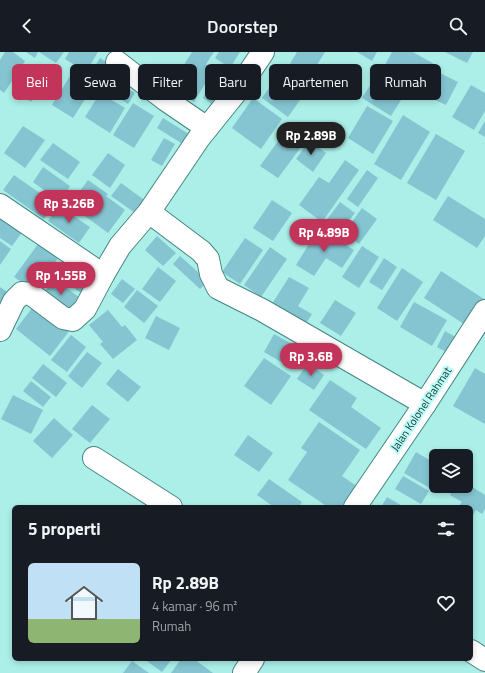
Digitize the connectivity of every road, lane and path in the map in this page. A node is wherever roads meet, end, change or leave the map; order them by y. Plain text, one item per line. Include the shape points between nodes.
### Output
1 (263, 52) edge
2 (117, 62) dead end
3 (207, 128) junction
4 (0, 205) edge
5 (149, 212) junction
6 (103, 275) junction
7 (485, 311) edge
8 (0, 330) edge
9 (425, 404) junction
10 (94, 458) dead end
11 (168, 505) edge
12 (356, 505) edge
13 (473, 652) edge
14 (485, 660) edge
15 (252, 661) edge
16 (244, 673) edge

1 - 3 street
2 - 3 street
3 - 5 street
4 - 6 street
5 - 6 street via 120,246
5 - 9 street via 201,251 208,259 211,274 218,288 262,310
6 - 8 street via 85,309 73,320 63,318 31,294 22,293 14,301
7 - 9 street, Jalan Kolonel Rahmat
9 - 12 street, Jalan Kolonel Rahmat
10 - 11 street
13 - 14 street
15 - 16 street

